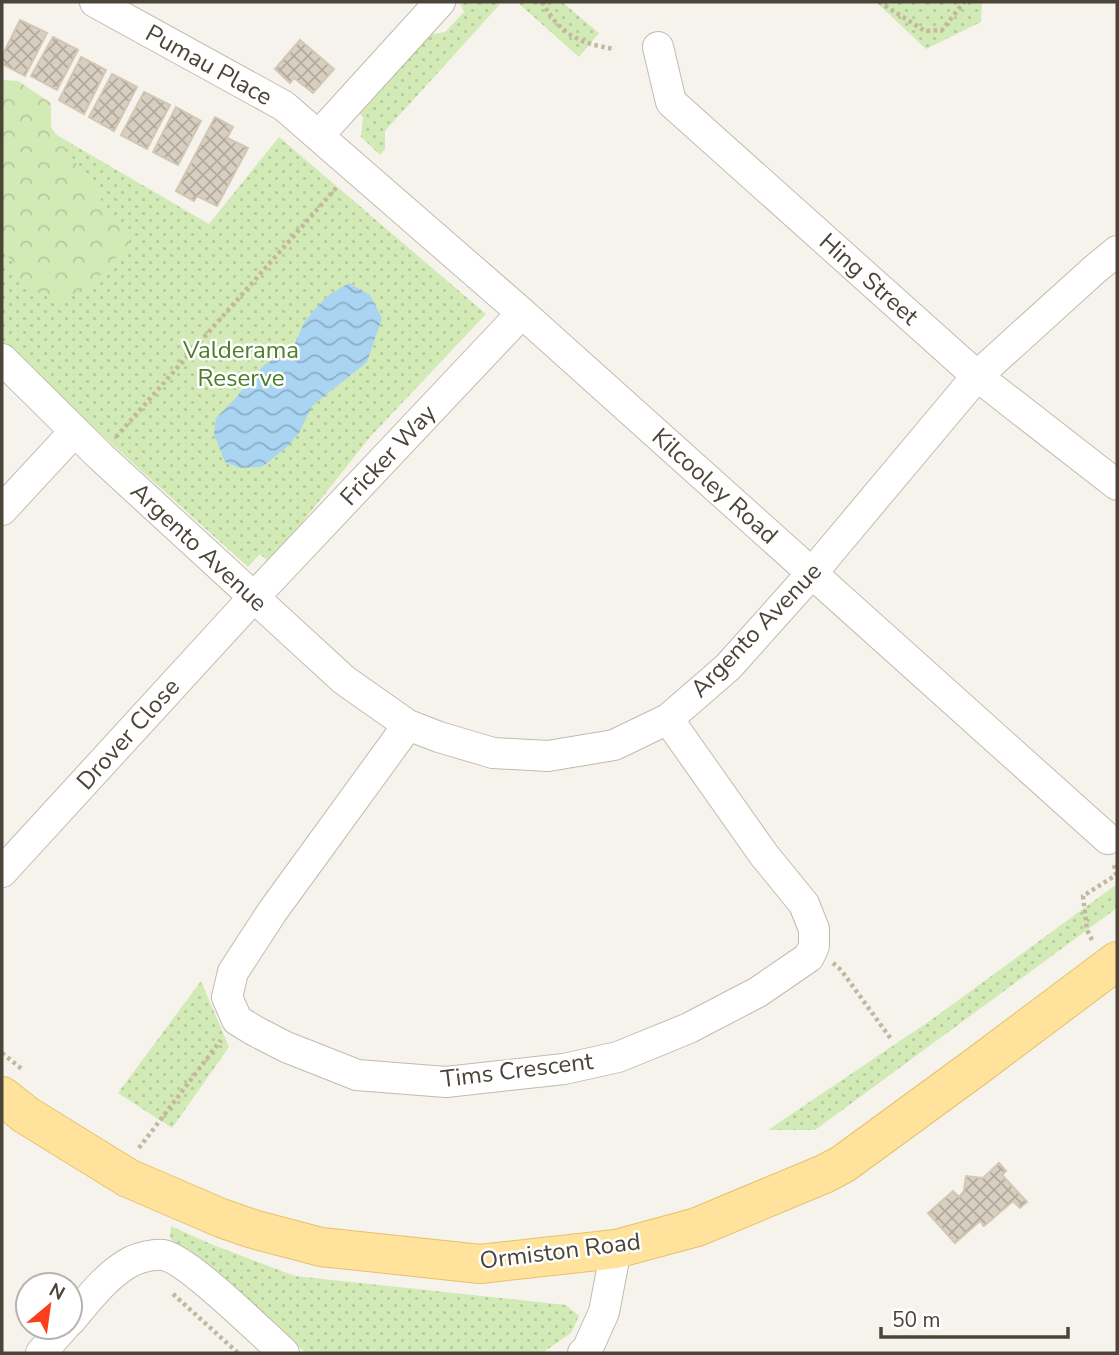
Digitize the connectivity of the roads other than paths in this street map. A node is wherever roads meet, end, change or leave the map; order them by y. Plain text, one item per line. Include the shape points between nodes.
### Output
1 (95, 2) edge
2 (440, 2) edge
3 (658, 47) dead end
4 (319, 135) junction
5 (1117, 251) edge
6 (522, 313) junction
7 (2, 359) edge
8 (977, 376) junction
9 (75, 431) junction
10 (1117, 485) edge
11 (2, 510) edge
12 (812, 573) junction
13 (254, 597) junction
14 (668, 719) junction
15 (408, 725) junction
16 (1108, 839) road end
17 (2, 872) edge
18 (1111, 965) edge
19 (2, 1096) edge
20 (616, 1249) junction
21 (84, 1305) edge
22 (284, 1353) edge
23 (583, 1353) edge

1 - 4 street, Pumau Place via 284,106
2 - 4 street
3 - 8 street, Hing Street via 671,102
4 - 6 street, Kilcooley Road
5 - 8 street, Argento Avenue
6 - 12 street, Kilcooley Road
6 - 13 street, Fricker Way
7 - 9 street, Argento Avenue
8 - 10 street, Hing Street
8 - 12 street, Argento Avenue
9 - 11 street
9 - 13 street, Argento Avenue
12 - 14 street, Argento Avenue via 728,667
12 - 16 street, Kilcooley Road
13 - 15 street, Argento Avenue via 344,680
13 - 17 street, Drover Close
14 - 15 street, Argento Avenue via 614,745 548,756 493,753
14 - 15 street, Tims Crescent via 804,904 814,929 809,957 758,992 689,1028 618,1057 564,1069 446,1082 357,1075 286,1047 237,1020 227,997 233,972 272,912
18 - 20 main road, Ormiston Road via 843,1164 697,1227
19 - 20 main road, Ormiston Road via 128,1178 221,1218 321,1247 480,1264
20 - 23 street via 604,1312
21 - 22 street via 110,1276 132,1261 166,1255 189,1268

